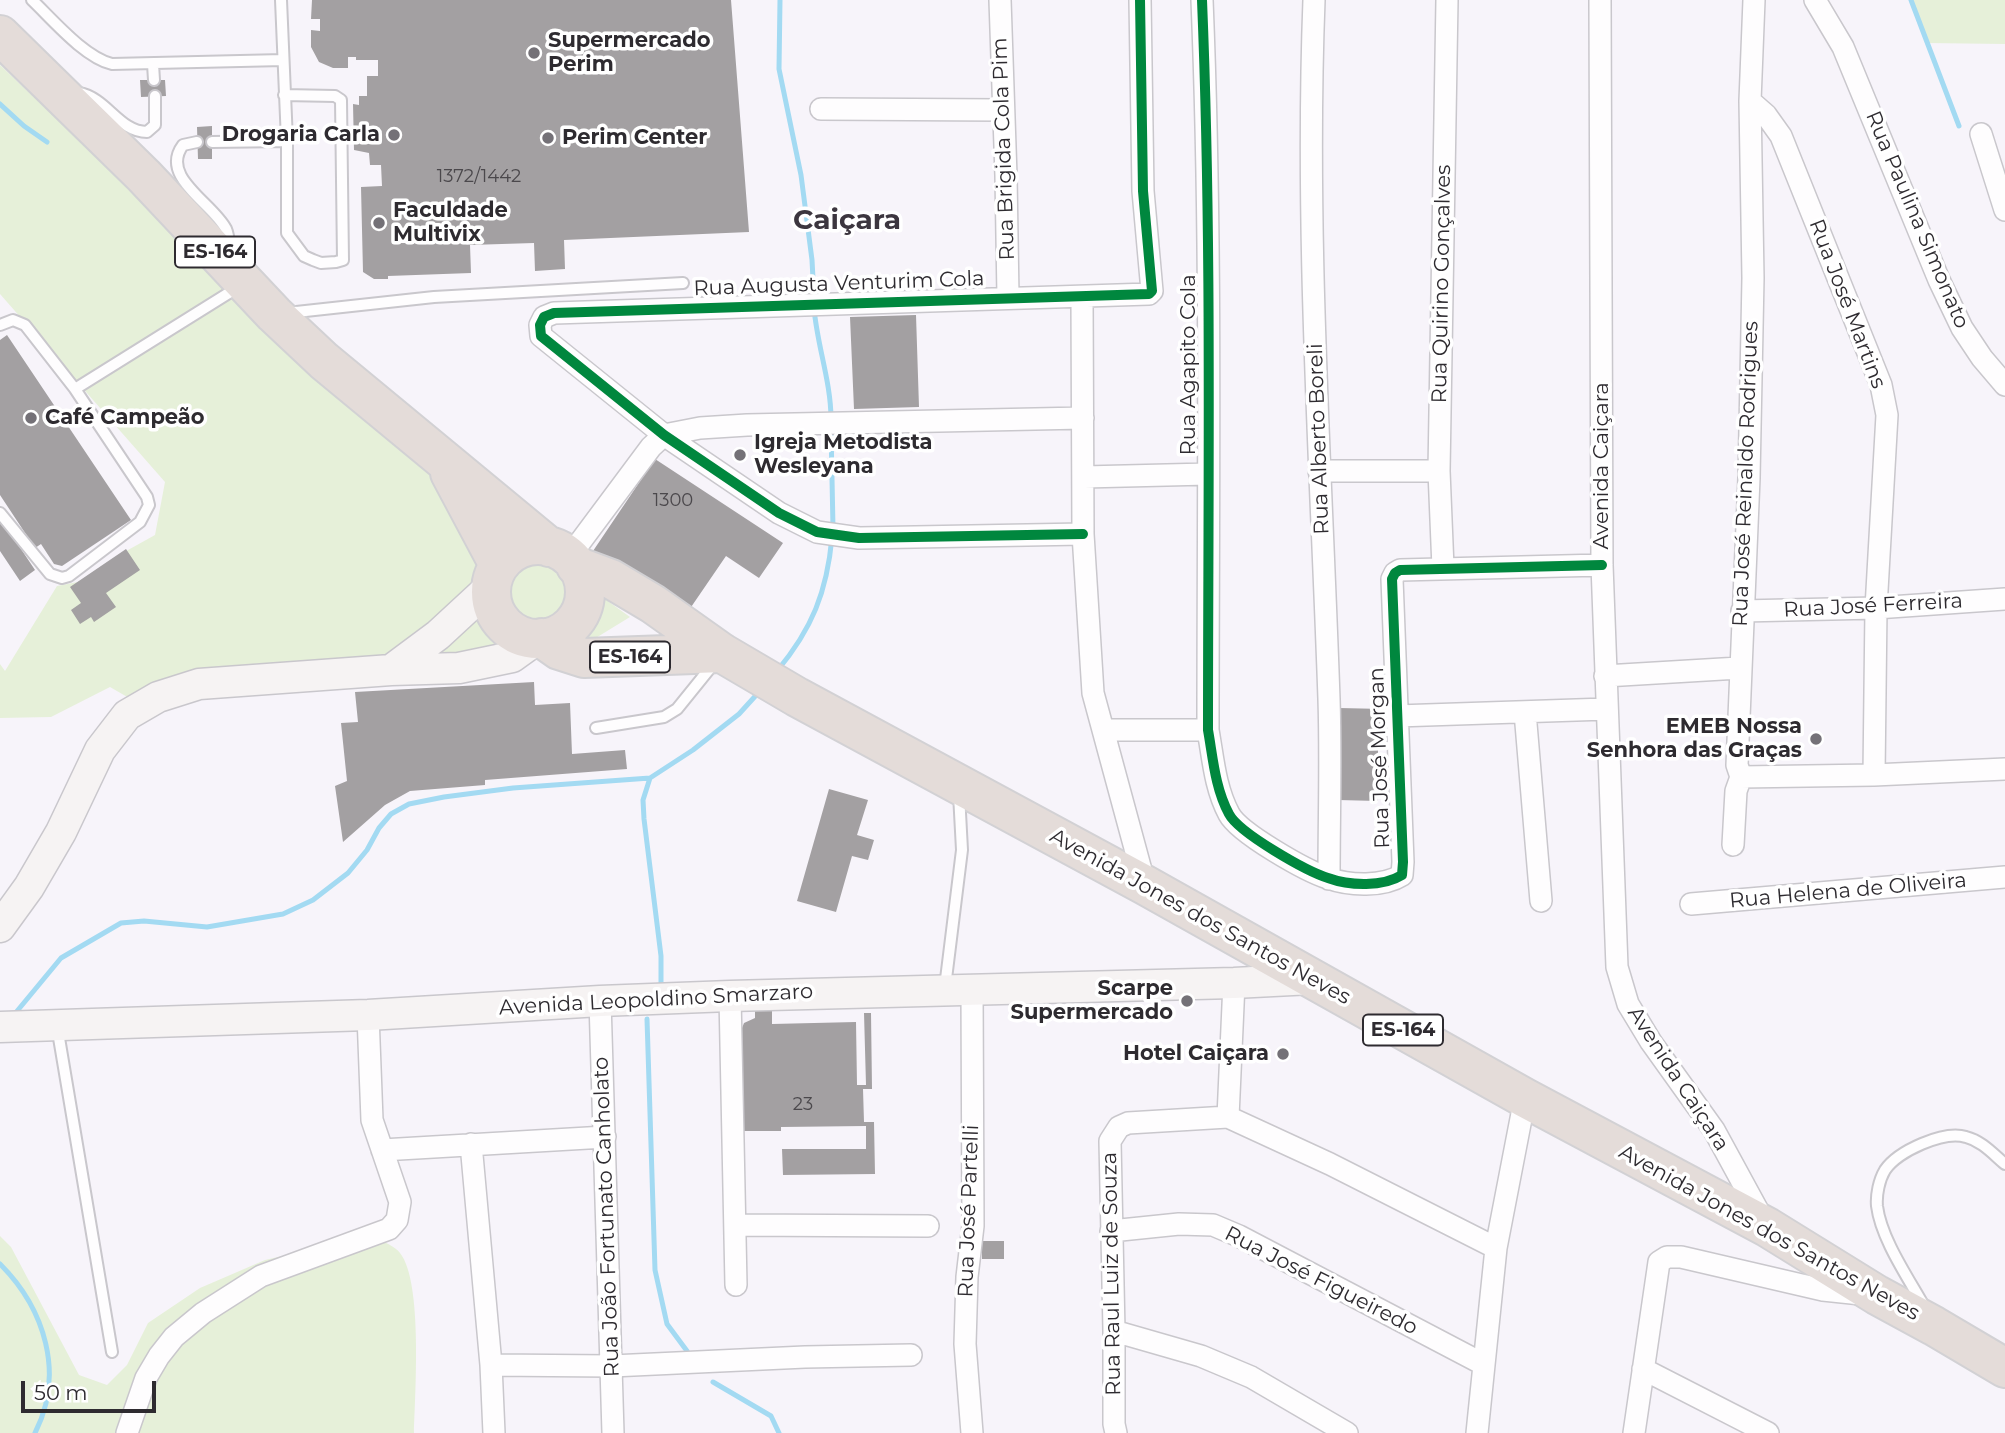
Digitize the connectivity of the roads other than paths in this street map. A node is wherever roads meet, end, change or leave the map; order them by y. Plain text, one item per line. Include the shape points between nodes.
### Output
1 (32, 0) edge
2 (281, 0) edge
3 (1000, 0) edge
4 (1140, 0) edge
5 (1202, 0) edge
6 (1314, 0) edge
7 (1447, 0) edge
8 (1600, 0) edge
9 (1754, 0) edge
10 (1815, 0) edge
11 (0, 35) edge
12 (283, 60) junction
13 (153, 64) junction
14 (154, 80) dead end
15 (58, 90) junction
16 (284, 95) junction
17 (155, 96) dead end
18 (1750, 101) junction
19 (821, 110) dead end
20 (1002, 110) junction
21 (1981, 134) dead end
22 (286, 141) junction
23 (197, 142) dead end
24 (212, 142) dead end
25 (2005, 211) edge
26 (239, 276) junction
27 (683, 284) dead end
28 (1082, 297) junction
29 (1008, 298) junction
30 (274, 314) junction
31 (0, 326) edge
32 (2005, 385) edge
33 (75, 389) junction
34 (1083, 418) junction
35 (664, 435) junction
36 (441, 456) junction
37 (1319, 471) junction
38 (1439, 471) junction
39 (1208, 474) junction
40 (1084, 477) junction
41 (0, 513) edge
42 (1083, 534) junction
43 (565, 557) junction
44 (1602, 565) junction
45 (1443, 568) junction
46 (495, 575) junction
47 (2005, 599) edge
48 (1876, 608) junction
49 (1742, 611) junction
50 (540, 639) junction
51 (736, 661) junction
52 (1739, 668) junction
53 (391, 670) junction
54 (1605, 676) junction
55 (1606, 709) junction
56 (1525, 712) junction
57 (1397, 716) junction
58 (596, 728) dead end
59 (1103, 730) junction
60 (1208, 730) junction
61 (2005, 769) edge
62 (1874, 775) junction
63 (1741, 777) junction
64 (959, 784) junction
65 (1733, 845) dead end
66 (2005, 877) edge
67 (1329, 879) junction
68 (1145, 886) junction
69 (1541, 901) dead end
70 (1692, 904) dead end
71 (0, 927) edge
72 (1311, 979) junction
73 (1234, 983) junction
74 (958, 989) junction
75 (730, 996) junction
76 (600, 1001) junction
77 (368, 1015) junction
78 (57, 1023) junction
79 (0, 1027) edge
80 (1525, 1098) junction
81 (1228, 1116) junction
82 (605, 1137) junction
83 (471, 1144) junction
84 (382, 1150) junction
85 (2005, 1164) edge
86 (735, 1225) junction
87 (928, 1226) dead end
88 (1767, 1227) junction
89 (1111, 1231) junction
90 (1496, 1248) junction
91 (736, 1284) dead end
92 (1877, 1295) junction
93 (1934, 1326) junction
94 (1114, 1331) junction
95 (112, 1352) dead end
96 (911, 1355) dead end
97 (1483, 1364) junction
98 (491, 1365) junction
99 (612, 1366) junction
100 (2005, 1368) edge
101 (1643, 1369) junction
102 (127, 1433) edge
103 (494, 1433) edge
104 (612, 1433) edge
105 (972, 1433) edge
106 (1116, 1433) edge
107 (1347, 1433) edge
108 (1477, 1433) edge
109 (1634, 1433) edge
110 (1768, 1433) edge

1 - 13 lane via 102,62
2 - 12 lane
3 - 20 street, Rua Brigida Cola Pim
4 - 28 street, Rua Augusta Venturim Cola via 1143,191 1152,291 1142,296
5 - 39 street, Rua Agapito Cola
6 - 37 street, Rua Alberto Boreli via 1312,181
7 - 38 street, Rua Quirino Gonçalves
8 - 44 street, Avenida Caiçara
9 - 18 street, Rua José Reinaldo Rodrigues
10 - 32 street, Rua Paulina Simonato via 1843,47 1962,328
11 - 15 highway, Avenida Jones dos Santos Neves / ES-164
12 - 13 lane
12 - 16 lane
13 - 14 lane
15 - 17 lane via 86,94 139,132 155,125
15 - 26 highway, Avenida Jones dos Santos Neves / ES-164
16 - 22 lane
16 - 22 lane via 341,100 343,260 321,263 304,256 287,233
18 - 48 street, Rua José Martins via 1781,136 1881,385 1887,445
18 - 49 street, Rua José Reinaldo Rodrigues via 1753,278
19 - 20 street
20 - 29 street, Rua Brigida Cola Pim
21 - 25 street
22 - 24 lane
23 - 26 lane via 183,145 175,162 228,232
26 - 30 highway, Avenida Jones dos Santos Neves / ES-164
26 - 33 lane
27 - 30 lane via 434,297
28 - 29 street, Rua Augusta Venturim Cola
28 - 34 street
29 - 35 street, Rua Augusta Venturim Cola via 554,313 544,317 541,335
30 - 36 highway, Avenida Jones dos Santos Neves / ES-164
31 - 33 lane via 13,320 25,325
33 - 41 lane via 147,497 146,514 62,578 50,574
34 - 35 street via 700,428
34 - 40 street
35 - 42 street via 779,513 834,535
35 - 43 street
36 - 43 highway, Avenida Jones dos Santos Neves / ES-164
36 - 46 highway, Avenida Jones dos Santos Neves / ES-164
37 - 38 street
37 - 67 street, Rua Alberto Boreli via 1329,701
38 - 45 street, Rua Quirino Gonçalves
39 - 40 street
39 - 60 street, Rua Agapito Cola
40 - 42 street
42 - 59 street via 1093,693
43 - 46 highway, Avenida Jones dos Santos Neves / ES-164 via 527,547 516,551
43 - 50 highway, ES-164 via 584,587 582,609 559,634
43 - 51 highway, Avenida Jones dos Santos Neves / ES-164 via 653,604
44 - 45 street
44 - 54 street, Avenida Caiçara
45 - 57 street, Rua José Morgan via 1400,570 1392,579
46 - 50 highway, Avenida Jones dos Santos Neves / ES-164 via 494,608 506,627
46 - 53 street via 438,635
47 - 48 street, Rua José Ferreira
48 - 49 street, Rua José Ferreira
48 - 62 street, Rua José Martins
49 - 52 street, Rua José Reinaldo Rodrigues
50 - 51 highway, Avenida Jones dos Santos Neves / ES-164 via 584,658
50 - 53 street via 512,657 487,663
51 - 58 lane via 664,717
51 - 64 highway, Avenida Jones dos Santos Neves / ES-164
52 - 54 street
52 - 63 street, Rua José Reinaldo Rodrigues via 1737,765
53 - 71 street via 199,684 158,696 127,715 100,750 61,832
54 - 55 street, Avenida Caiçara
55 - 56 street
55 - 88 street, Avenida Caiçara via 1617,967 1628,1004 1714,1130
56 - 57 street
56 - 69 street
57 - 67 street, Rua José Morgan via 1402,875 1390,882 1369,884
59 - 60 street
59 - 68 street
60 - 67 street, Rua José Morgan via 1217,783 1229,815 1245,833
61 - 62 street
62 - 63 street
63 - 65 street, Rua José Reinaldo Rodrigues
64 - 68 highway, Avenida Jones dos Santos Neves / ES-164
64 - 74 lane
66 - 70 street, Rua Helena de Oliveira
68 - 72 highway, Avenida Jones dos Santos Neves / ES-164
72 - 73 street, Avenida Leopoldino Smarzaro
72 - 80 highway, Avenida Jones dos Santos Neves / ES-164
73 - 74 street, Avenida Leopoldino Smarzaro
73 - 81 street
74 - 75 street, Avenida Leopoldino Smarzaro
74 - 105 street, Rua José Partelli via 973,1226 965,1344
75 - 76 street, Avenida Leopoldino Smarzaro
75 - 86 street
76 - 77 street, Avenida Leopoldino Smarzaro
76 - 82 street, Rua João Fortunato Canholato
77 - 78 street, Avenida Leopoldino Smarzaro
77 - 84 street via 372,1120
78 - 79 street, Avenida Leopoldino Smarzaro
78 - 95 lane
80 - 88 highway, Avenida Jones dos Santos Neves / ES-164
80 - 90 street
81 - 89 street, Rua Raul Luiz de Souza via 1119,1127 1110,1141
81 - 90 street
82 - 83 street
82 - 99 street, Rua João Fortunato Canholato
83 - 84 street
83 - 98 street
84 - 102 street via 400,1202 397,1220 389,1229 261,1276 203,1313 159,1356 146,1378
85 - 93 lane via 1981,1143 1948,1135 1903,1155 1885,1170 1877,1207 1888,1241
86 - 87 street
86 - 91 street
88 - 92 highway, Avenida Jones dos Santos Neves / ES-164
89 - 94 street, Rua Raul Luiz de Souza
89 - 97 street, Rua José Figueiredo via 1213,1225
90 - 97 street
92 - 93 highway, Avenida Jones dos Santos Neves / ES-164
92 - 101 street via 1823,1290 1667,1257 1659,1262
93 - 100 highway, Avenida Jones dos Santos Neves / ES-164
94 - 106 street, Rua Raul Luiz de Souza
94 - 107 street via 1201,1356 1251,1377
96 - 99 street
97 - 108 street
98 - 99 street
98 - 103 street
99 - 104 street, Rua João Fortunato Canholato
101 - 109 street
101 - 110 street

